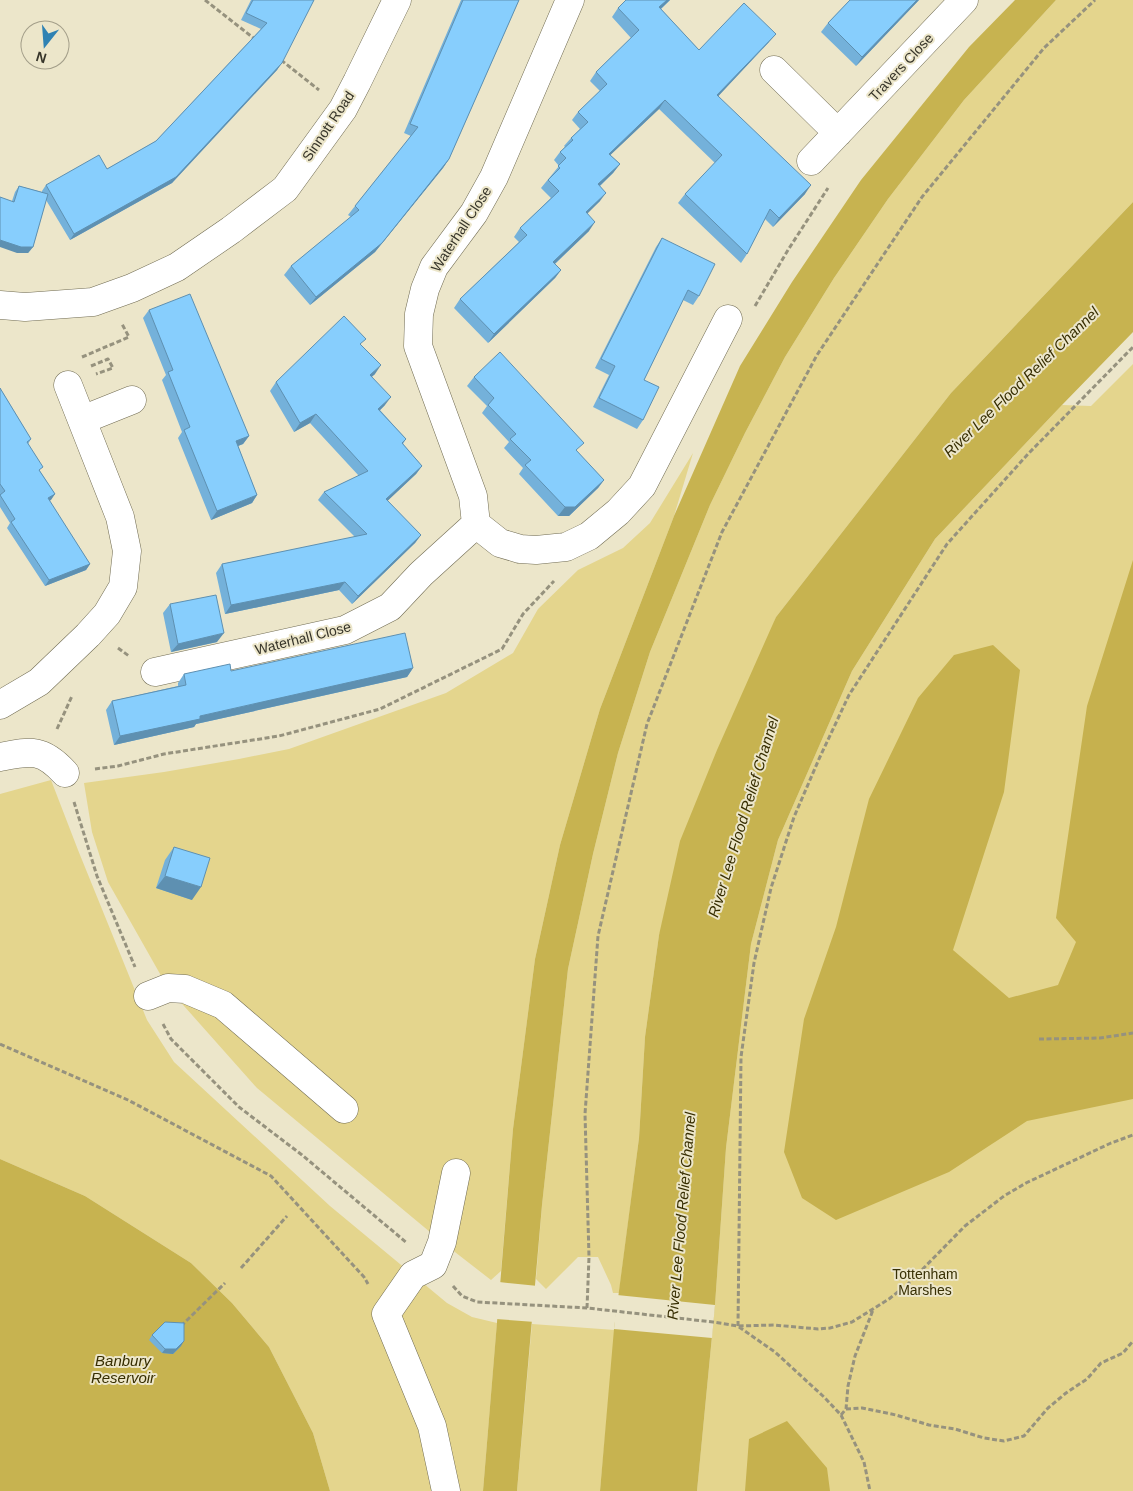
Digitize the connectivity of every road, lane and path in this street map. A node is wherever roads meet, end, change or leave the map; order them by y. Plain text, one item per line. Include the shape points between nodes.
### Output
1 (205, 0) edge
2 (397, 0) edge
3 (570, 0) edge
4 (964, 0) edge
5 (1095, 0) edge
6 (257, 41) edge
7 (279, 58) edge
8 (774, 70) dead end
9 (316, 88) dead end
10 (838, 133) junction
11 (812, 161) dead end
12 (819, 203) dead end
13 (107, 298) junction
14 (0, 305) edge
15 (741, 314) joint
16 (1133, 347) edge
17 (77, 360) dead end
18 (90, 366) dead end
19 (68, 385) joint
20 (132, 400) dead end
21 (82, 420) junction
22 (476, 524) junction
23 (560, 577) dead end
24 (91, 631) junction
25 (155, 672) joint
26 (73, 694) dead end
27 (0, 705) edge
28 (44, 756) junction
29 (0, 757) edge
30 (78, 771) junction
31 (148, 996) junction
32 (1133, 1033) edge
33 (1039, 1039) dead end
34 (0, 1044) edge
35 (344, 1109) dead end
36 (1133, 1135) edge
37 (456, 1173) dead end
38 (287, 1216) dead end
39 (433, 1265) junction
40 (240, 1268) dead end
41 (225, 1283) dead end
42 (587, 1308) junction
43 (873, 1310) junction
44 (386, 1314) junction
45 (738, 1326) junction
46 (177, 1330) edge
47 (1133, 1341) edge
48 (846, 1409) junction
49 (841, 1415) junction
50 (446, 1491) edge
51 (870, 1491) edge

1 - 6 path
2 - 13 street, Sinnott Road via 343,109 285,189 176,266 152,280
3 - 22 street, Waterhall Close via 494,177 474,213 434,268 418,314 418,346 473,496
4 - 10 street, Travers Close
5 - 42 path via 1044,48 922,197 817,354 722,532 647,724 598,936 585,1114 589,1257
7 - 9 path
8 - 10 street
10 - 11 street, Travers Close
12 - 15 path
13 - 14 street, Sinnott Road via 65,305
13 - 17 path via 129,338
15 - 22 street via 642,486 589,536 566,547 520,549 500,544
16 - 45 path via 1028,454 947,544 849,696 794,817 771,888 754,963 741,1057
18 - 19 path via 108,359 113,368
19 - 21 street
20 - 21 street
21 - 24 street via 120,517 127,551 123,587 107,614
22 - 25 street, Waterhall Close via 421,574 390,608 346,630
23 - 30 path via 523,614 502,650 380,709 279,736
24 - 25 path
24 - 27 street via 39,682
26 - 28 path
28 - 29 street via 24,753
28 - 30 street
30 - 31 path via 97,876
31 - 35 street via 168,988 185,989 223,1005
31 - 39 path via 171,1039 238,1107 318,1168
32 - 33 path via 1100,1038
34 - 44 path via 128,1100 271,1176 364,1277
36 - 43 path via 1004,1196 965,1226 908,1284
37 - 39 street via 442,1242
38 - 40 path
39 - 42 path via 462,1296 477,1302
39 - 44 street via 413,1275
41 - 46 path
42 - 45 path
43 - 45 path via 852,1322 830,1328
43 - 48 path via 855,1356
44 - 50 street via 432,1426
45 - 49 path via 775,1352
47 - 48 path via 1123,1353 1102,1363 1088,1379 1048,1408 1024,1436 1004,1441 862,1408
48 - 49 path
49 - 51 path via 864,1462

